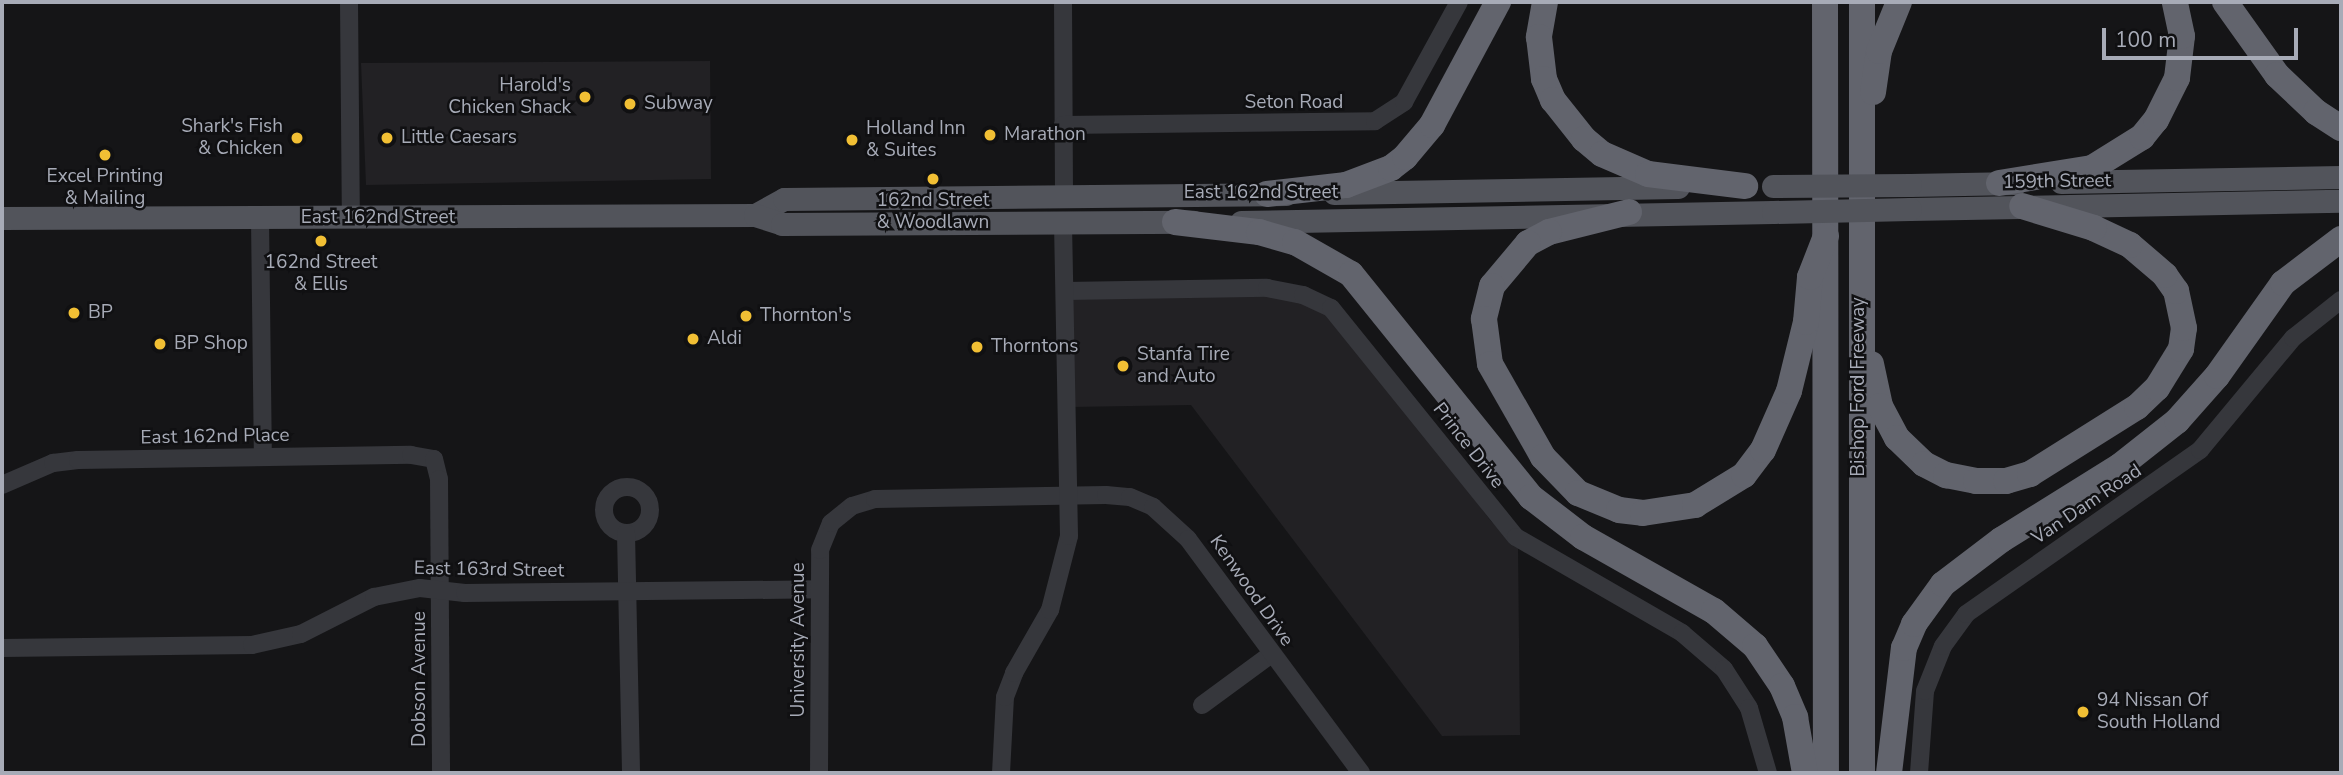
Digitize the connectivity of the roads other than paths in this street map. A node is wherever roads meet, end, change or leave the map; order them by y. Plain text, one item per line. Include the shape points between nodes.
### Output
1 (349, 2) edge
2 (1063, 2) edge
3 (1459, 2) edge
4 (1498, 2) edge
5 (1545, 2) edge
6 (1804, 2) edge
7 (1825, 2) edge
8 (1862, 2) edge
9 (1899, 2) edge
10 (2175, 2) edge
11 (2225, 2) edge
12 (1824, 61) junction
13 (1063, 125) junction
14 (2341, 128) edge
15 (1859, 148) junction
16 (2341, 177) edge
17 (1999, 183) junction
18 (1745, 186) junction
19 (1773, 186) joint
20 (1064, 193) junction
21 (1267, 194) junction
22 (2341, 201) edge
23 (2022, 206) junction
24 (1629, 212) junction
25 (1773, 212) joint
26 (754, 215) junction
27 (2, 218) edge
28 (351, 218) junction
29 (260, 219) junction
30 (1063, 222) junction
31 (1175, 222) junction
32 (1826, 236) junction
33 (2341, 239) edge
34 (1065, 291) junction
35 (1859, 297) junction
36 (2341, 300) edge
37 (263, 457) junction
38 (434, 459) joint
39 (2, 485) edge
40 (1069, 495) junction
41 (626, 533) dead end
42 (819, 589) junction
43 (440, 590) junction
44 (627, 591) junction
45 (2, 649) edge
46 (1270, 656) junction
47 (1202, 705) dead end
48 (441, 773) edge
49 (631, 773) edge
50 (819, 773) edge
51 (1001, 773) edge
52 (1361, 773) edge
53 (1769, 773) edge
54 (1805, 773) edge
55 (1826, 773) edge
56 (1862, 773) edge
57 (1889, 773) edge
58 (1919, 773) edge

1 - 28 street
2 - 13 street
3 - 13 street, Seton Road via 1404,102 1375,121
4 - 21 highway via 1432,125 1405,157 1391,168 1346,185
5 - 18 highway via 1539,37 1544,79 1553,100 1584,139 1602,154 1648,174
6 - 12 highway
7 - 12 highway, Bishop Ford Freeway
8 - 15 highway, Bishop Ford Freeway
9 - 15 highway via 1879,51
10 - 17 highway via 2182,36 2177,78 2157,120 2142,137 2092,168
11 - 14 highway via 2277,75 2316,112
12 - 32 highway, Bishop Ford Freeway
13 - 20 street
15 - 35 highway, Bishop Ford Freeway
16 - 17 main road, 159th Street
17 - 19 main road, 159th Street, bridge
18 - 19 main road, East 162nd Street
18 - 21 main road, East 162nd Street
20 - 21 main road, East 162nd Street
20 - 26 main road, East 162nd Street via 783,199
20 - 30 main road
22 - 23 main road, 159th Street
23 - 25 main road, 159th Street, bridge
23 - 35 highway via 2094,228 2130,245 2165,275 2182,308 2181,349 2157,388 2058,458 2007,481 1956,477 1924,464 1897,438 1880,406
24 - 25 main road, East 162nd Street
24 - 31 main road, East 162nd Street
24 - 32 highway via 1549,232 1528,243 1492,286 1484,319 1490,364 1543,457 1578,493 1619,510 1643,513 1695,505 1744,475 1757,458 1789,391 1810,277
26 - 28 main road, East 162nd Street
26 - 30 main road, East 162nd Street via 782,224
27 - 29 main road, East 162nd Street
28 - 29 main road, East 162nd Street
29 - 37 street
30 - 31 main road, East 162nd Street
30 - 34 street
31 - 54 highway via 1259,232 1295,242 1351,274 1531,497 1583,537 1714,611 1755,646 1795,717
32 - 55 highway, Bishop Ford Freeway
33 - 57 highway via 2283,283 2217,376 2177,421 2120,466 2001,540 1943,584 1914,624 1904,649
34 - 40 street
34 - 53 street, Prince Drive via 1267,288 1303,295 1331,309 1516,537 1682,633 1724,669 1749,708
35 - 56 highway, Bishop Ford Freeway
36 - 58 street, Van Dam Road via 2293,338 2200,450 1965,614 1943,646 1925,691
37 - 38 street, East 162nd Place
37 - 39 street, East 162nd Place via 78,460 53,463
38 - 43 street, Dobson Avenue via 439,479
40 - 42 street, University Avenue via 875,499 840,514 823,536
40 - 46 street, Kenwood Drive via 1130,497 1168,519
40 - 51 street via 1069,536 1058,587 1005,697
41 - 44 street
42 - 44 street, East 163rd Street
42 - 50 street, University Avenue
43 - 44 street, East 163rd Street
43 - 45 street, East 163rd Street via 399,590 374,597 301,634 252,645
43 - 48 street, Dobson Avenue
44 - 49 street
46 - 47 street
46 - 52 street, Kenwood Drive

